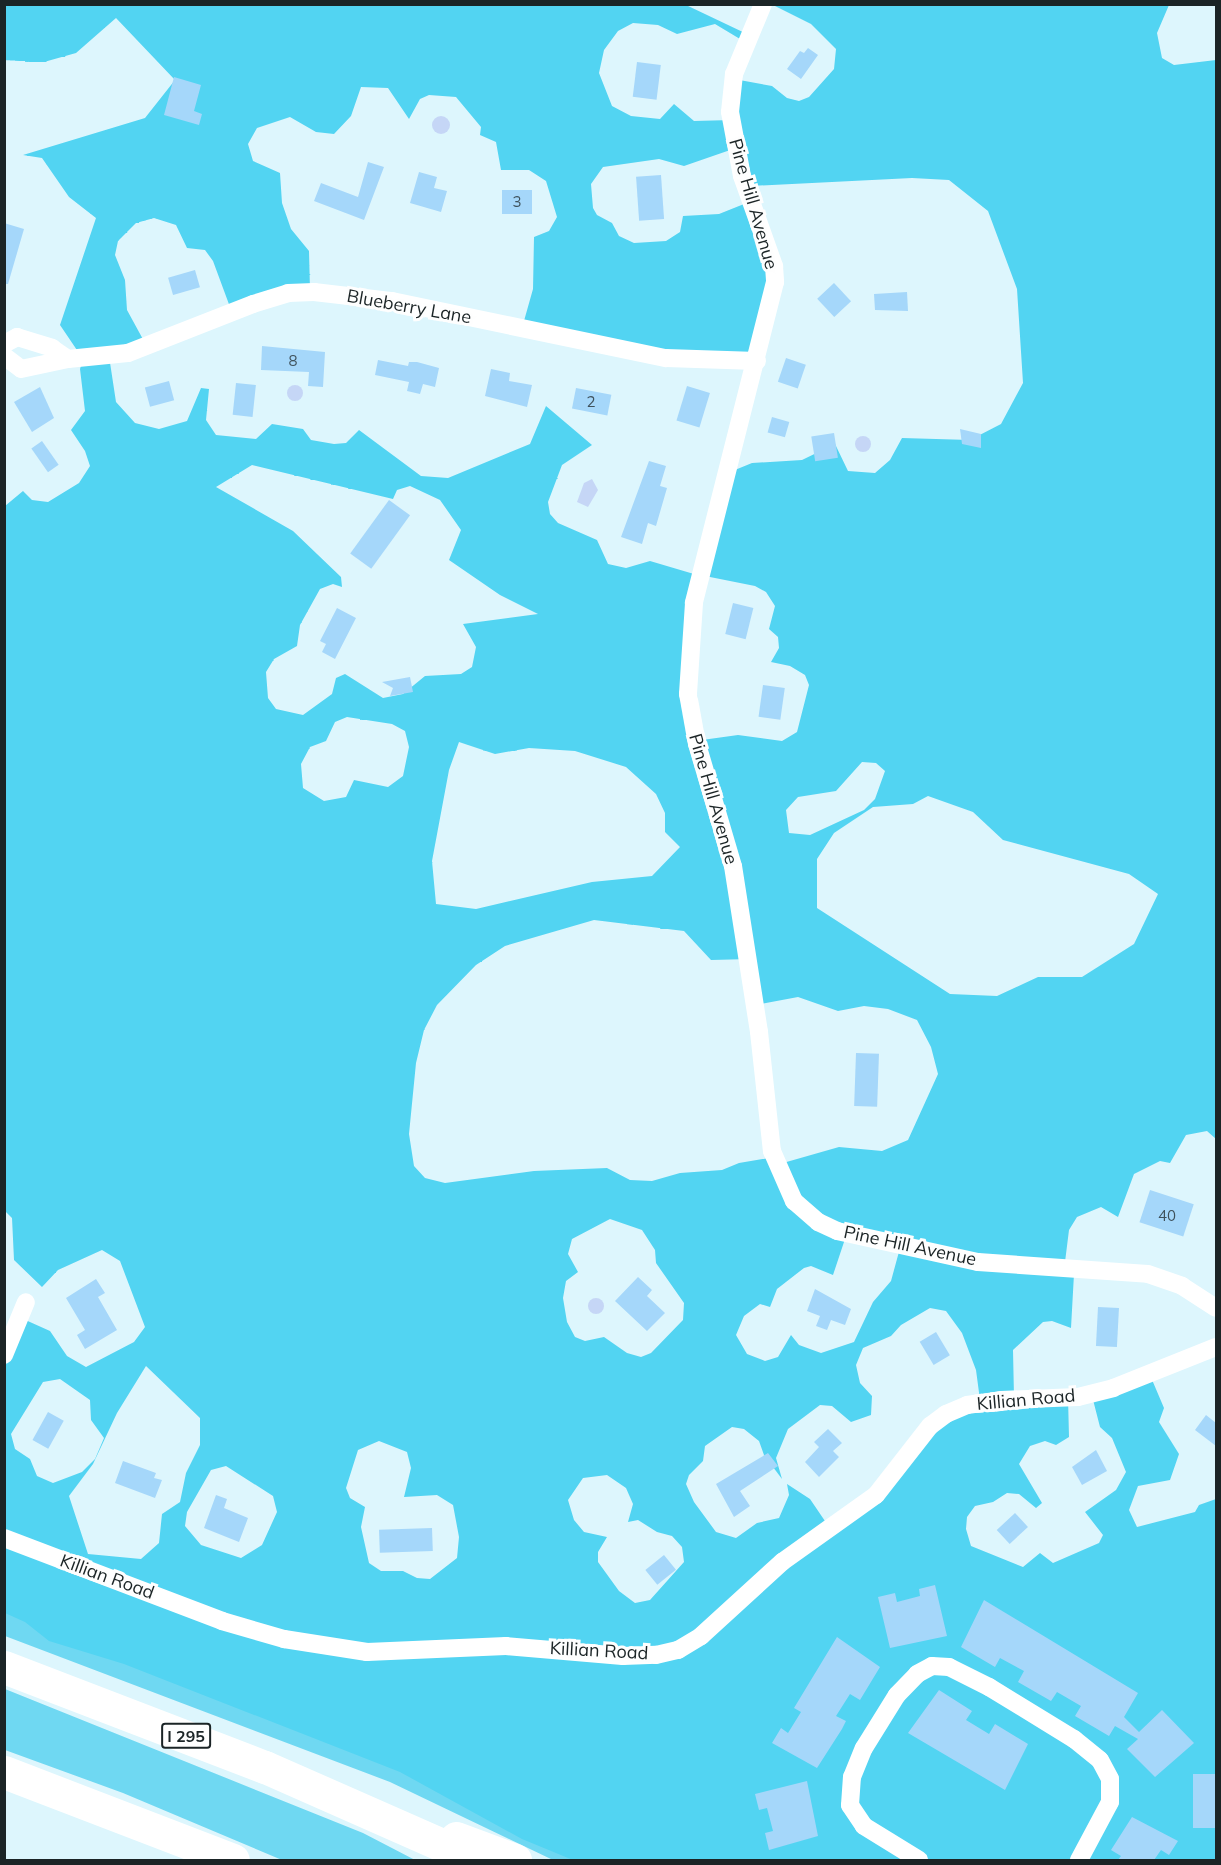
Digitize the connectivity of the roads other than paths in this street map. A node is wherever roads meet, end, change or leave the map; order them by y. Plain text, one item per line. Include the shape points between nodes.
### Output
1 (763, 4) edge
2 (4, 344) edge
3 (4, 356) edge
4 (68, 358) junction
5 (757, 361) junction
6 (26, 1302) dead end
7 (1216, 1308) edge
8 (1216, 1347) edge
9 (4, 1355) edge
10 (4, 1538) edge
11 (4, 1667) edge
12 (4, 1772) edge
13 (366, 1810) junction
14 (233, 1860) edge
15 (476, 1860) edge
16 (515, 1860) edge
17 (919, 1860) edge
18 (1079, 1860) edge

1 - 5 street, Pine Hill Avenue via 734,74 729,112 742,176 774,266 772,300
2 - 4 street via 17,337 52,348
3 - 4 street, Blueberry Lane via 21,369
4 - 5 street, Blueberry Lane via 128,353 253,304 288,293 314,292 392,301 666,358
5 - 7 street, Pine Hill Avenue via 694,603 688,694 697,744 733,866 759,1032 772,1151 783,1183 805,1212 837,1231 978,1262 1148,1274 1182,1286
6 - 9 street
8 - 10 street, Killian Road via 1113,1388 1078,1397 1001,1400 966,1405 946,1414 930,1426 876,1495 782,1562 701,1636 678,1650 656,1655 506,1646 367,1652 284,1639 222,1621
11 - 13 highway, I 295
12 - 14 highway
13 - 15 highway, I 295
13 - 16 highway
17 - 18 street via 864,1826 850,1806 852,1777 864,1748 897,1695 916,1674 932,1666 949,1667 989,1687 1074,1739 1100,1760 1110,1779 1110,1802

